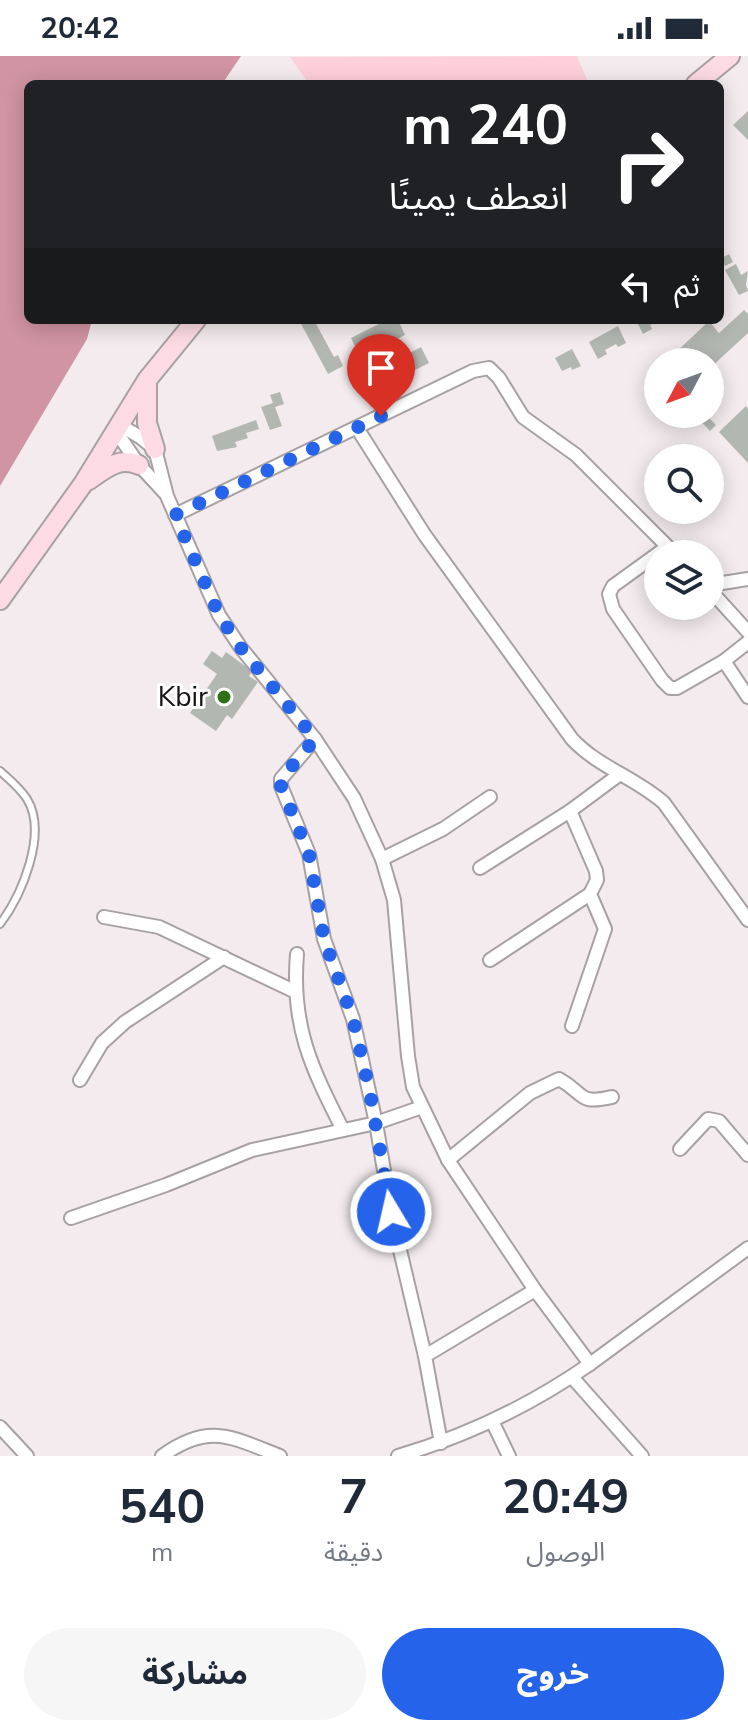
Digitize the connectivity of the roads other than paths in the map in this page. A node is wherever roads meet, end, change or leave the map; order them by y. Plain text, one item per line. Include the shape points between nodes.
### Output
1 (730, 56) edge
2 (701, 80) edge
3 (193, 324) edge
4 (147, 380) junction
5 (117, 427) junction
6 (357, 428) junction
7 (155, 449) junction
8 (139, 465) junction
9 (83, 484) junction
10 (167, 496) junction
11 (175, 515) junction
12 (661, 540) edge
13 (644, 567) edge
14 (748, 579) edge
15 (724, 585) edge
16 (0, 600) edge
17 (724, 604) edge
18 (748, 632) edge
19 (748, 642) edge
20 (724, 661) junction
21 (748, 697) edge
22 (315, 739) junction
23 (0, 771) edge
24 (620, 774) junction
25 (490, 797) dead end
26 (570, 811) junction
27 (382, 859) junction
28 (480, 868) dead end
29 (590, 894) junction
30 (104, 917) dead end
31 (748, 920) edge
32 (0, 924) edge
33 (297, 954) dead end
34 (224, 957) junction
35 (490, 960) dead end
36 (296, 992) junction
37 (572, 1026) dead end
38 (80, 1080) dead end
39 (612, 1097) dead end
40 (422, 1107) junction
41 (376, 1123) junction
42 (343, 1130) junction
43 (680, 1149) dead end
44 (748, 1155) edge
45 (448, 1160) junction
46 (71, 1218) dead end
47 (748, 1248) edge
48 (535, 1290) junction
49 (425, 1356) junction
50 (590, 1364) junction
51 (572, 1377) junction
52 (492, 1421) junction
53 (0, 1427) edge
54 (441, 1443) junction
55 (273, 1455) edge
56 (27, 1456) edge
57 (162, 1456) edge
58 (398, 1456) edge
59 (509, 1456) edge
60 (642, 1456) edge

1 - 2 street
3 - 4 street
4 - 5 street
4 - 7 street via 147,423
5 - 7 street
5 - 8 street
5 - 9 street
6 - 11 street
6 - 12 street via 489,368 523,417 576,455
6 - 24 street via 424,534 572,739 595,761
7 - 10 street
8 - 9 street via 118,462
8 - 10 street
9 - 16 street
10 - 11 street
11 - 22 street via 219,615
13 - 20 street via 610,589 613,609 670,688
14 - 15 street
17 - 18 street
19 - 20 street
20 - 21 street
22 - 27 street via 354,798
22 - 41 street via 281,779 281,786 309,854 324,939 353,1019
23 - 32 lane via 27,800 35,818 35,844 25,876
24 - 26 street
24 - 31 street via 664,803
25 - 27 street via 443,829
26 - 28 street
26 - 29 street via 596,871
27 - 40 street via 394,900 413,1087
29 - 35 street
29 - 37 street via 605,929
30 - 34 street via 159,927
33 - 36 street
34 - 36 street
34 - 38 street via 125,1022 102,1043
36 - 42 street via 310,1064
39 - 45 street via 585,1100 559,1079 530,1093
40 - 41 street
40 - 45 street
41 - 42 street
41 - 49 street
42 - 46 street via 252,1150
43 - 44 street via 715,1118
45 - 48 street
47 - 50 street
48 - 49 street
48 - 50 street
49 - 54 street
50 - 51 street
51 - 52 street
51 - 60 street
52 - 54 street
52 - 59 street
53 - 56 street
54 - 58 street
55 - 57 street via 210,1435 187,1440

